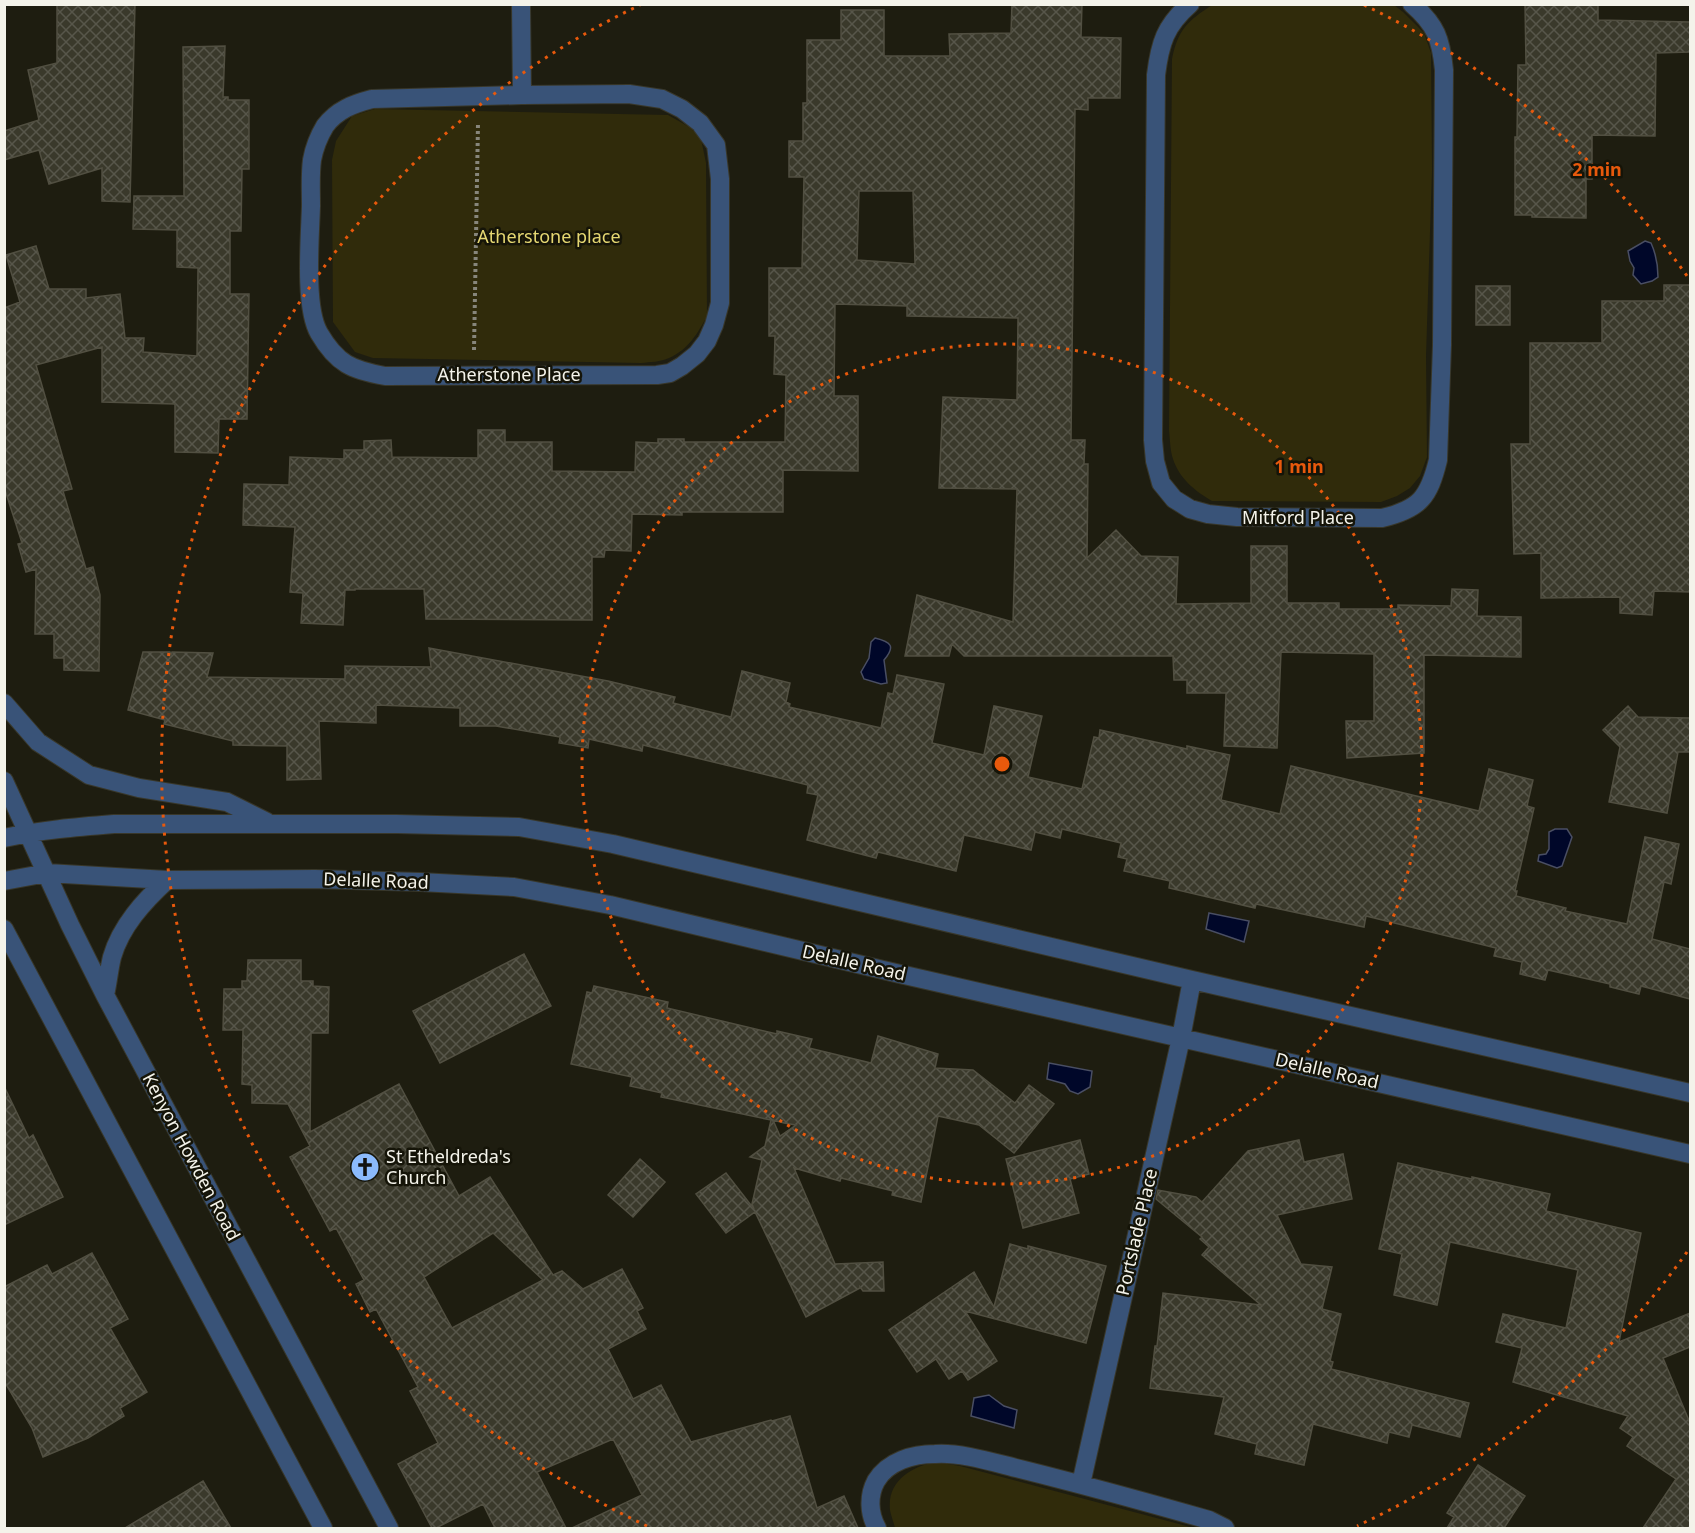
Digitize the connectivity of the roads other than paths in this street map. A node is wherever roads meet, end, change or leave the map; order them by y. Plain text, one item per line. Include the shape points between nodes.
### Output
1 (521, 4) edge
2 (1190, 4) edge
3 (1412, 4) edge
4 (522, 95) junction
5 (4, 703) edge
6 (11, 718) edge
7 (4, 781) edge
8 (271, 824) junction
9 (28, 833) junction
10 (4, 838) edge
11 (47, 873) junction
12 (167, 880) junction
13 (4, 881) edge
14 (4, 929) edge
15 (1192, 980) junction
16 (105, 995) junction
17 (1181, 1038) junction
18 (1690, 1093) edge
19 (1690, 1154) edge
20 (1081, 1484) junction
21 (323, 1528) edge
22 (389, 1528) edge
23 (877, 1528) edge
24 (1225, 1528) edge

1 - 4 street
2 - 3 street, Mitford Place via 1169,26 1156,75 1153,440 1161,483 1174,499 1208,514 1237,518 1382,518 1417,504 1427,493 1438,459 1444,70 1434,28
4 - 4 street, Atherstone Place via 629,94 662,99 700,123 716,146 720,179 720,303 707,341 682,366 657,375 385,376 348,366 318,332 311,310 312,161 325,127 352,104 372,99
5 - 6 street
6 - 8 street via 38,742 90,775 139,788 227,802
7 - 9 street, Kenyon Howden Road
8 - 9 street via 114,824
8 - 15 street via 519,827 613,844
9 - 10 street
9 - 11 street, Kenyon Howden Road
11 - 12 street, Delalle Road
11 - 13 street, Delalle Road
11 - 16 street, Kenyon Howden Road
12 - 16 street via 148,897 121,934 112,956
12 - 17 street, Delalle Road via 350,880 514,887 610,905
14 - 21 street
15 - 17 street, Portslade Place
15 - 18 street
16 - 22 street, Kenyon Howden Road
17 - 19 street, Delalle Road
17 - 20 street, Portslade Place
20 - 23 street via 974,1458 937,1453 913,1456 881,1472 872,1488 870,1508
20 - 24 street

